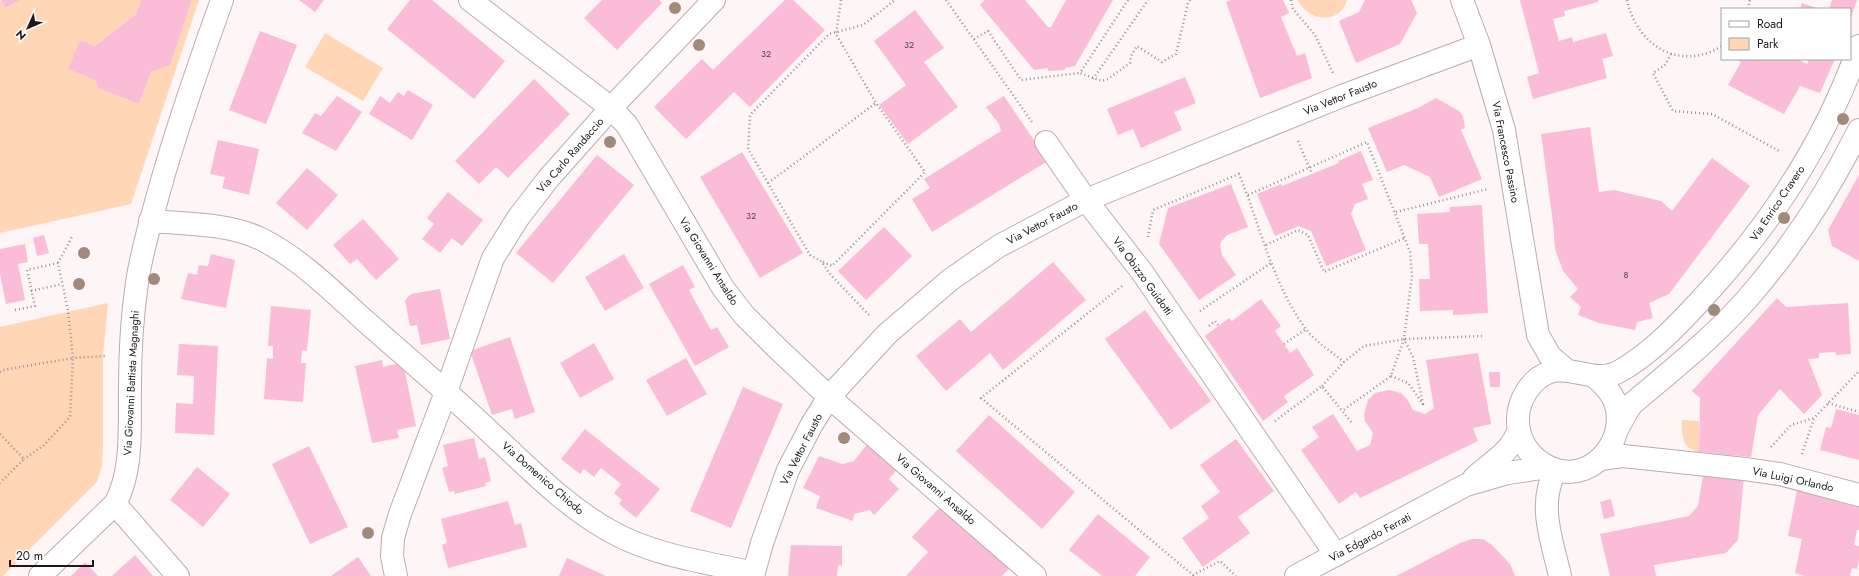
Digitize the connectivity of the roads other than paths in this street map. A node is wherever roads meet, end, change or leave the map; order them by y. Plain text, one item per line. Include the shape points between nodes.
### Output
1 (222, 0) edge
2 (470, 0) edge
3 (714, 0) edge
4 (1462, 0) edge
5 (1479, 45) junction
6 (1859, 46) edge
7 (611, 108) junction
8 (1859, 130) edge
9 (1046, 142) road end
10 (1086, 200) junction
11 (150, 222) junction
12 (1565, 369) junction
13 (1594, 376) junction
14 (446, 392) junction
15 (829, 396) junction
16 (1618, 428) junction
17 (1519, 429) junction
18 (1600, 460) junction
19 (1552, 468) junction
20 (1466, 486) junction
21 (1859, 495) edge
22 (115, 504) junction
23 (1336, 555) junction
24 (1558, 569) edge
25 (754, 574) edge
26 (40, 576) edge
27 (178, 576) edge
28 (396, 576) edge
29 (1035, 576) edge
30 (1296, 576) edge

1 - 11 street, Via Giovanni Battista Magnaghi via 168,160
2 - 7 street, Via Giovanni Ansaldo
3 - 7 street, Via Carlo Randaccio
4 - 5 street, Via Francesco Passino
5 - 10 street, Via Vettor Fausto via 1342,96
5 - 12 street, Via Francesco Passino via 1504,130 1538,335 1550,356
6 - 13 street, Via Enrico Cravero via 1838,98 1803,164 1742,253 1662,339 1618,372 1609,376
7 - 14 street, Via Carlo Randaccio via 532,199 493,258
7 - 15 street, Via Giovanni Ansaldo via 627,125 733,301 760,332
8 - 16 street via 1831,181 1788,249 1747,300 1684,360 1633,403
9 - 10 street, Via Obizzo Guidotti
10 - 15 street, Via Vettor Fausto via 999,246 950,280 888,334
10 - 23 street, Via Obizzo Guidotti via 1142,272
11 - 14 street, Via Domenico Chiodo via 204,226 235,231 260,239 292,258 319,279
11 - 22 street, Via Giovanni Battista Magnaghi via 137,283 130,357 126,479
12 - 13 street
12 - 17 street via 1540,377 1526,392 1518,411
13 - 16 street via 1615,400 1619,416
14 - 25 street, Via Domenico Chiodo via 529,470 575,508 612,532 650,549
14 - 28 street, Via Carlo Randaccio via 393,538 392,556
15 - 25 street, Via Vettor Fausto via 788,470 762,543
15 - 29 street, Via Giovanni Ansaldo
16 - 18 street via 1611,448
17 - 19 street via 1524,444 1532,455
17 - 20 street via 1505,452
18 - 19 street via 1572,471
18 - 21 street, Via Luigi Orlando via 1623,456 1780,474
19 - 20 street via 1508,473
19 - 24 street via 1546,507
20 - 23 street, Via Edgardo Ferrati
22 - 26 street, Via Giovanni Battista Magnaghi
22 - 27 street
23 - 30 street, Via Edgardo Ferrati

